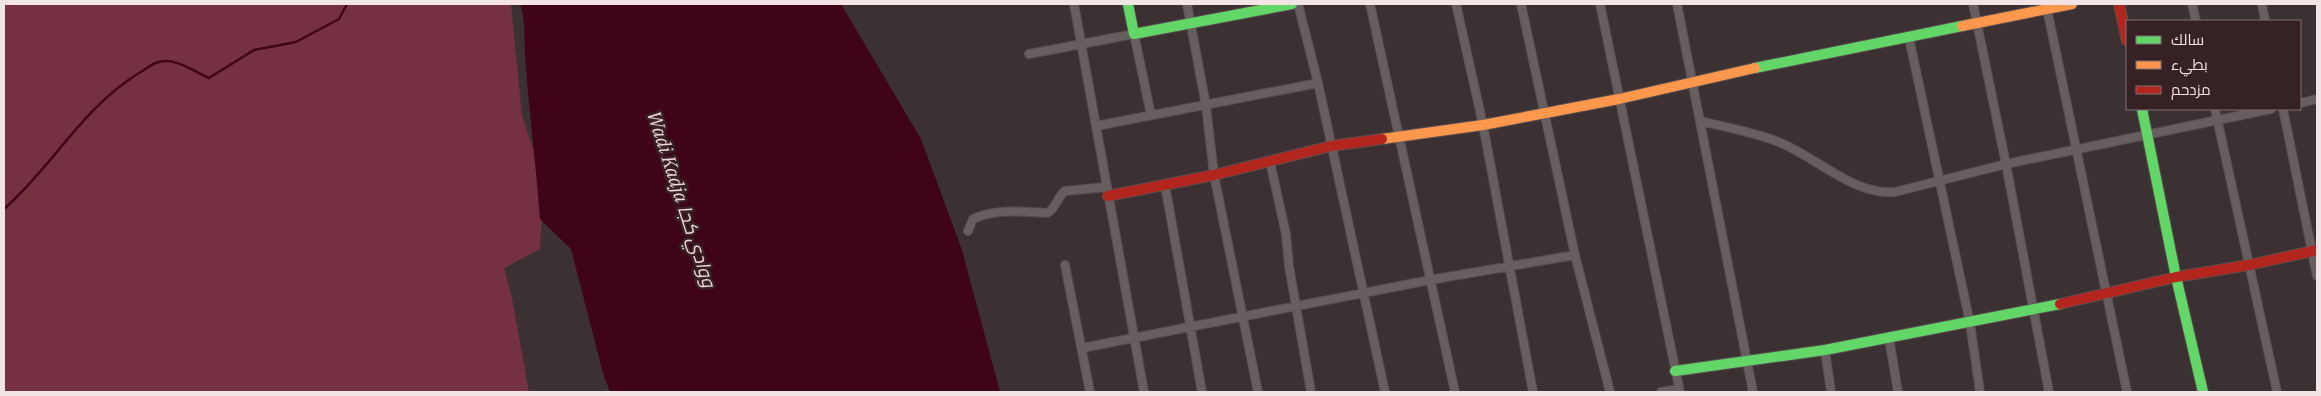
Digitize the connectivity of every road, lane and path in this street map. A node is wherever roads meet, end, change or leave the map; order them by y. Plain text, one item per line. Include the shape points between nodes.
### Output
1 (1074, 4) edge
2 (1128, 4) edge
3 (1187, 4) edge
4 (1292, 4) edge
5 (1298, 4) edge
6 (1370, 4) edge
7 (1456, 4) edge
8 (1521, 4) edge
9 (1600, 4) edge
10 (1677, 4) edge
11 (1973, 4) edge
12 (2072, 4) edge
13 (2119, 4) edge
14 (2192, 4) edge
15 (2262, 4) edge
16 (2047, 9) junction
17 (2196, 20) edge
18 (2265, 20) edge
19 (1191, 22) junction
20 (1978, 24) junction
21 (1134, 34) junction
22 (2126, 36) edge
23 (1909, 38) junction
24 (1083, 44) junction
25 (1029, 54) dead end
26 (1692, 81) junction
27 (1318, 83) junction
28 (1619, 99) junction
29 (2317, 99) edge
30 (2301, 103) edge
31 (1206, 106) junction
32 (2142, 110) edge
33 (2215, 110) edge
34 (2266, 110) edge
35 (2283, 110) edge
36 (1544, 112) junction
37 (1151, 115) junction
38 (2217, 119) junction
39 (1700, 121) junction
40 (1483, 125) junction
41 (1096, 126) junction
42 (1397, 135) junction
43 (2148, 135) junction
44 (1331, 146) junction
45 (2075, 151) junction
46 (1270, 162) junction
47 (2006, 164) junction
48 (1214, 175) junction
49 (1941, 181) junction
50 (1165, 185) junction
51 (1107, 192) junction
52 (968, 231) dead end
53 (2314, 251) edge
54 (1575, 255) junction
55 (1065, 265) dead end
56 (1508, 265) junction
57 (2250, 266) junction
58 (2317, 276) edge
59 (2176, 277) junction
60 (1430, 280) junction
61 (2106, 292) junction
62 (1364, 294) junction
63 (1295, 306) junction
64 (2034, 310) junction
65 (1243, 315) junction
66 (1970, 322) junction
67 (1189, 326) junction
68 (1134, 337) junction
69 (1889, 338) junction
70 (1082, 348) junction
71 (1825, 350) junction
72 (1747, 362) junction
73 (1675, 371) junction
74 (1679, 391) edge
75 (1090, 392) edge
76 (1144, 392) edge
77 (1202, 392) edge
78 (1258, 392) edge
79 (1311, 392) edge
80 (1384, 392) edge
81 (1454, 392) edge
82 (1533, 392) edge
83 (1610, 392) edge
84 (1661, 392) edge
85 (1753, 392) edge
86 (1831, 392) edge
87 (1898, 392) edge
88 (1980, 392) edge
89 (2049, 392) edge
90 (2126, 392) edge
91 (2203, 392) edge
92 (2277, 392) edge

1 - 24 street
2 - 21 street
3 - 19 street
4 - 19 street
5 - 27 street
6 - 42 street
7 - 40 street
8 - 36 street
9 - 28 street
10 - 26 street
11 - 20 street
12 - 16 street
13 - 22 street
14 - 17 street
15 - 18 street
16 - 20 street
16 - 45 street
19 - 21 street
19 - 31 street
20 - 23 street
20 - 47 street
21 - 24 street
21 - 37 street
23 - 26 street
23 - 49 street
24 - 25 street
24 - 41 street
26 - 28 street
26 - 39 street
27 - 31 street
27 - 44 street
28 - 36 street
28 - 73 street
29 - 30 street
31 - 37 street
31 - 48 street
32 - 43 street
33 - 38 street
34 - 38 street
35 - 53 street
36 - 40 street
36 - 54 street
37 - 41 street
38 - 43 street
38 - 57 street
39 - 49 street via 1780,142 1841,177 1882,193
39 - 72 street
40 - 42 street
40 - 56 street
41 - 51 street
42 - 44 street
42 - 60 street
43 - 45 street
43 - 59 street
44 - 46 street
44 - 62 street
45 - 47 street
45 - 61 street
46 - 48 street
46 - 63 street via 1286,234
47 - 49 street
47 - 64 street
48 - 50 street
48 - 65 street
49 - 66 street
50 - 51 street
50 - 67 street
51 - 52 street via 1065,191 1047,213 1007,211 984,214 973,219
51 - 68 street
53 - 57 street
53 - 58 street
54 - 56 street
54 - 83 street
55 - 70 street
56 - 60 street
56 - 82 street
57 - 59 street
57 - 92 street
59 - 61 street
59 - 91 street
60 - 62 street
60 - 81 street
61 - 64 street
61 - 90 street
62 - 63 street
62 - 80 street
63 - 65 street
63 - 79 street
64 - 66 street
64 - 89 street
65 - 67 street
65 - 78 street
66 - 69 street
66 - 88 street
67 - 68 street
67 - 77 street
68 - 70 street
68 - 76 street
69 - 71 street
69 - 87 street
70 - 75 street
71 - 72 street
71 - 86 street
72 - 73 street
72 - 85 street
73 - 74 street
74 - 84 street

